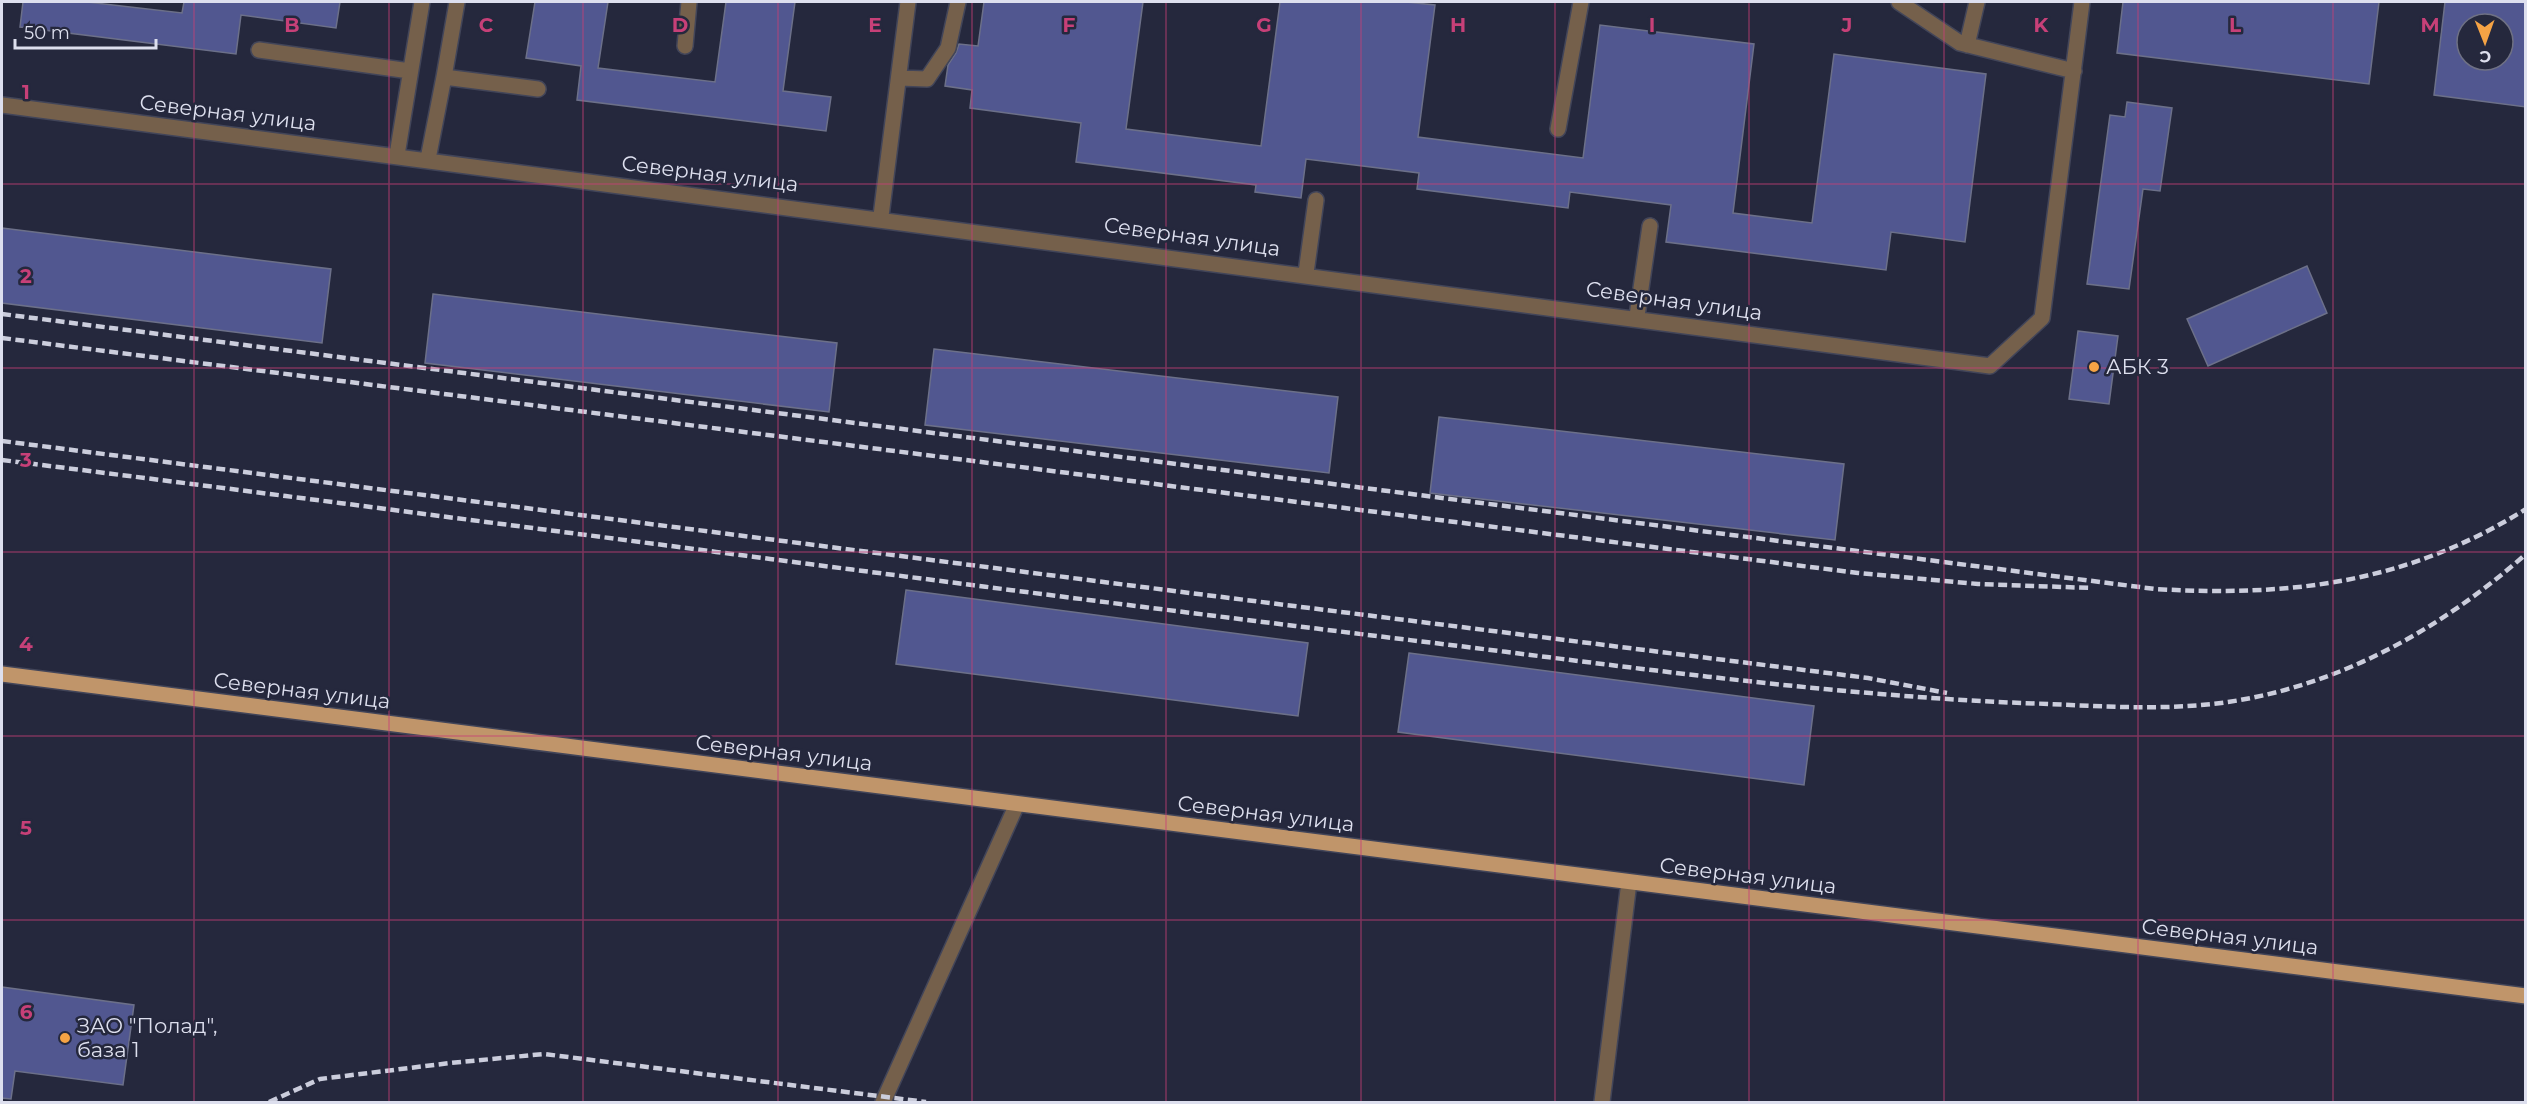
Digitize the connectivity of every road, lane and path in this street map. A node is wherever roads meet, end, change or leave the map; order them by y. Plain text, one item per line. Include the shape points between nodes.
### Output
1 (422, 2) edge
2 (458, 2) edge
3 (689, 2) edge
4 (908, 2) edge
5 (958, 2) edge
6 (1581, 2) edge
7 (1899, 2) edge
8 (1977, 2) edge
9 (2082, 2) edge
10 (1967, 45) junction
11 (685, 46) dead end
12 (260, 50) dead end
13 (410, 71) junction
14 (2074, 71) junction
15 (444, 77) junction
16 (899, 78) junction
17 (538, 89) dead end
18 (2, 105) edge
19 (1558, 129) dead end
20 (397, 155) junction
21 (428, 159) junction
22 (1316, 200) dead end
23 (881, 216) junction
24 (1650, 226) dead end
25 (1306, 273) junction
26 (1637, 316) junction
27 (2, 674) edge
28 (1017, 804) junction
29 (1629, 882) junction
30 (2526, 996) edge
31 (883, 1102) edge
32 (1602, 1102) edge

1 - 13 street
2 - 15 street
3 - 11 street
4 - 16 street
5 - 16 street via 948,48 927,79
6 - 19 street
7 - 10 street
8 - 10 street
9 - 14 street, Северная улица
10 - 14 street
12 - 13 street
13 - 20 street
14 - 26 street, Северная улица via 2042,318 1990,366
15 - 17 street
15 - 21 street
16 - 23 street
18 - 20 street, Северная улица
20 - 21 street, Северная улица
21 - 23 street, Северная улица
22 - 25 street
23 - 25 street, Северная улица
24 - 26 street
25 - 26 street, Северная улица
27 - 28 main road, Северная улица
28 - 29 main road, Северная улица
28 - 31 street
29 - 30 main road, Северная улица
29 - 32 street

